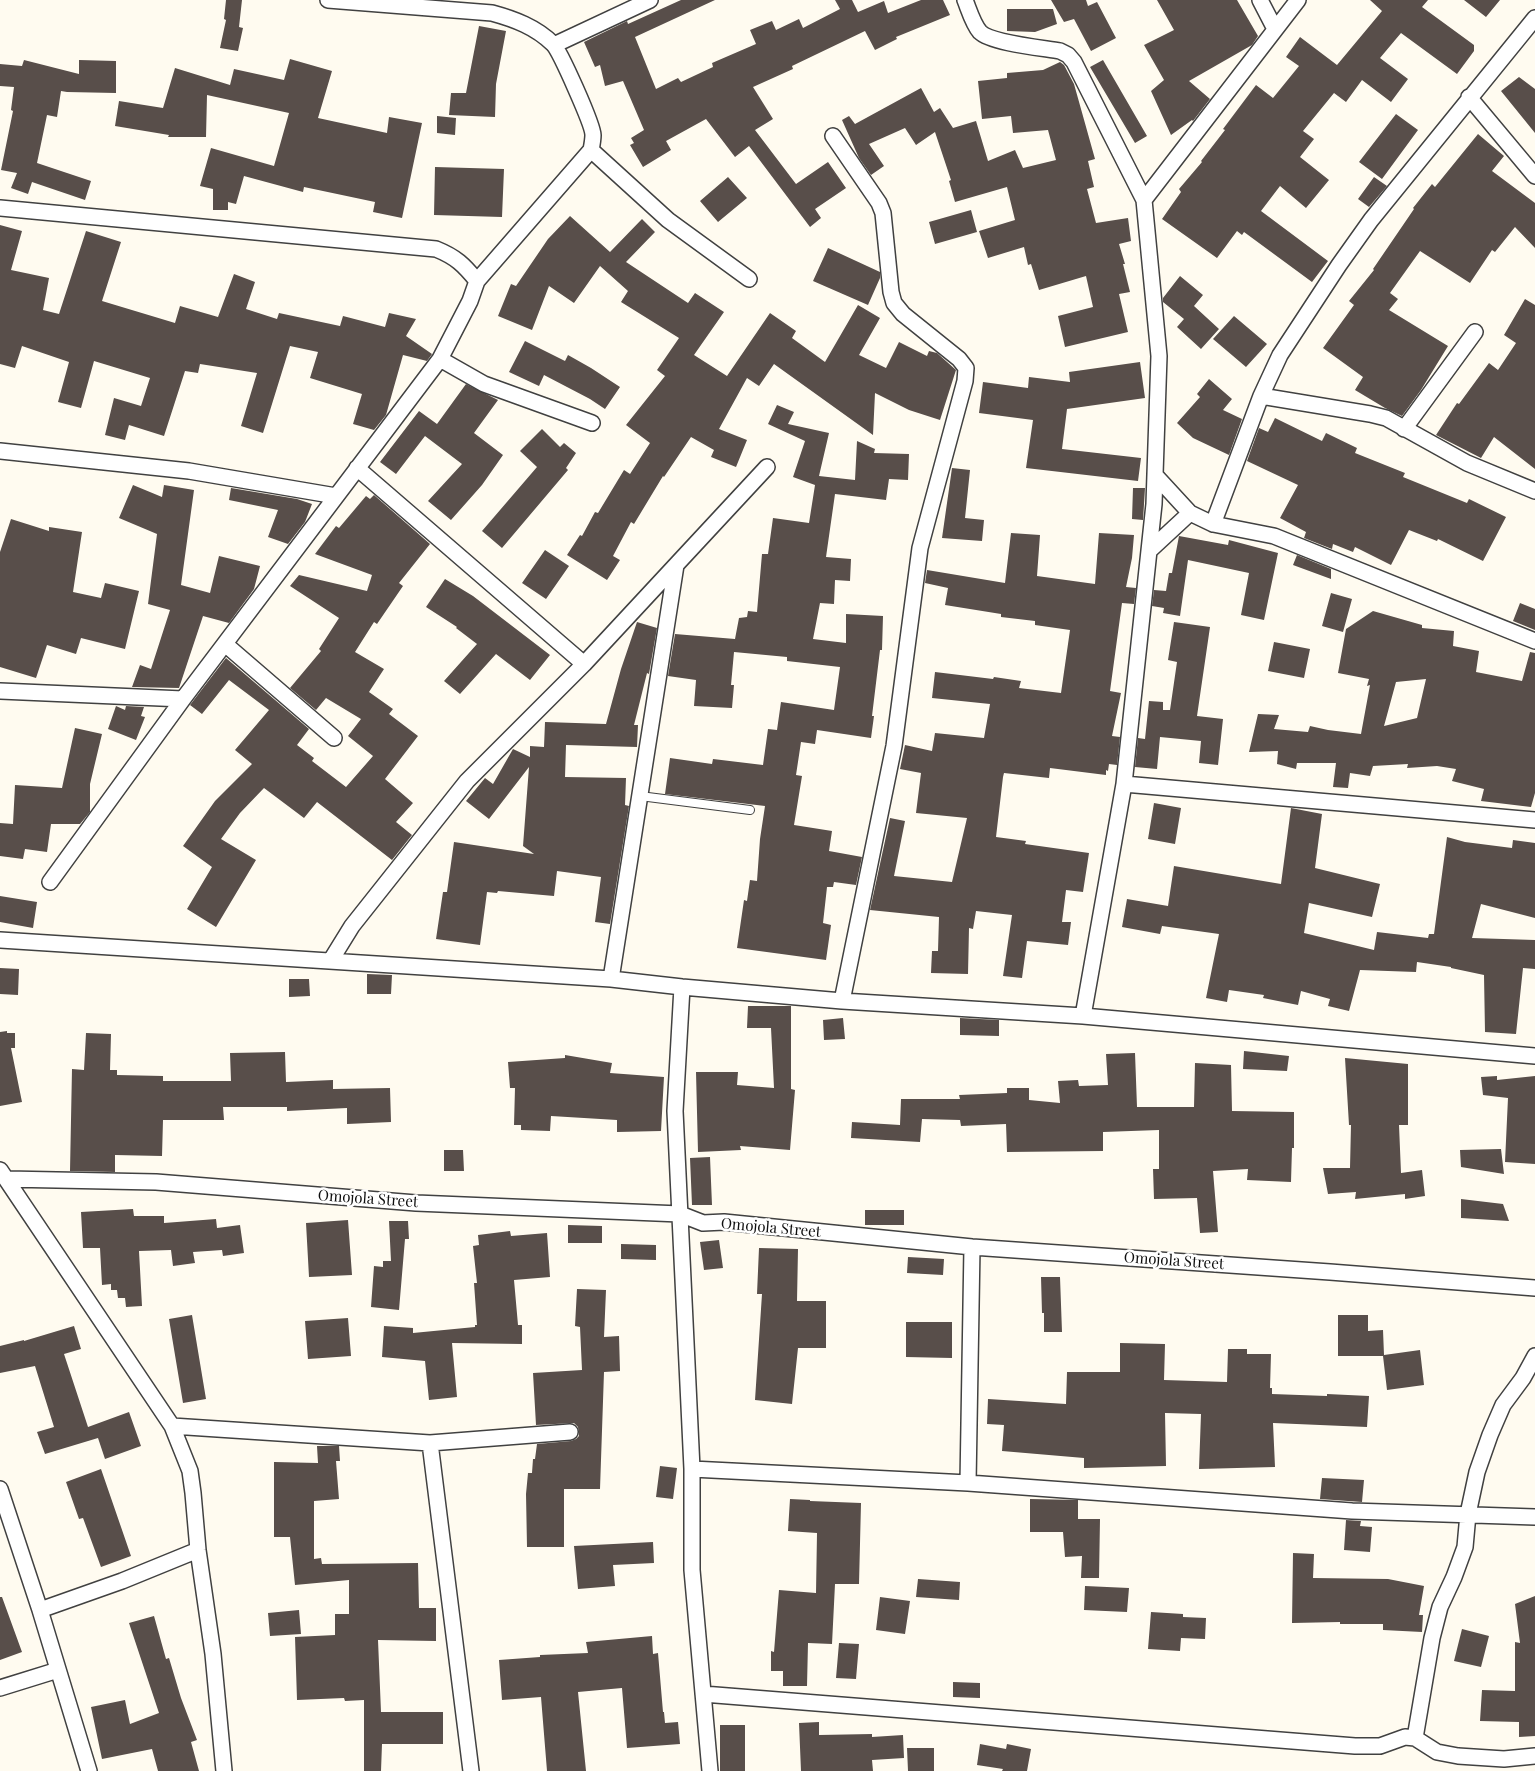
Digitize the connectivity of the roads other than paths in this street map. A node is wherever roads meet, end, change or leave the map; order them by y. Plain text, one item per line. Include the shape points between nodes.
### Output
1 (328, 0) edge
2 (650, 0) edge
3 (965, 0) edge
4 (1260, 0) edge
5 (1298, 0) edge
6 (1535, 18) edge
7 (1275, 29) junction
8 (554, 45) junction
9 (1469, 97) junction
10 (833, 136) dead end
11 (591, 150) junction
12 (1535, 176) edge
13 (1144, 200) junction
14 (0, 208) edge
15 (750, 279) dead end
16 (478, 281) junction
17 (1476, 332) dead end
18 (440, 359) junction
19 (1261, 396) junction
20 (592, 423) dead end
21 (1404, 429) junction
22 (0, 451) edge
23 (767, 467) dead end
24 (357, 468) junction
25 (1155, 475) junction
26 (1535, 491) edge
27 (336, 496) junction
28 (1190, 513) junction
29 (1213, 524) junction
30 (1149, 551) junction
31 (676, 565) junction
32 (1535, 641) edge
33 (224, 644) junction
34 (584, 664) junction
35 (0, 691) edge
36 (183, 699) junction
37 (334, 738) dead end
38 (1124, 784) junction
39 (640, 796) junction
40 (750, 810) dead end
41 (1535, 820) edge
42 (50, 882) dead end
43 (0, 940) edge
44 (331, 960) junction
45 (611, 979) junction
46 (682, 987) junction
47 (842, 1001) junction
48 (1083, 1016) junction
49 (1535, 1056) edge
50 (4, 1175) edge
51 (680, 1214) junction
52 (972, 1247) junction
53 (1535, 1288) edge
54 (1535, 1356) edge
55 (172, 1426) junction
56 (570, 1432) dead end
57 (430, 1443) junction
58 (692, 1469) junction
59 (968, 1483) junction
60 (0, 1489) edge
61 (1468, 1514) junction
62 (1535, 1517) edge
63 (198, 1550) junction
64 (40, 1610) junction
65 (58, 1670) junction
66 (0, 1688) edge
67 (703, 1694) junction
68 (1415, 1738) junction
69 (1535, 1756) edge
70 (89, 1771) edge
71 (224, 1771) edge
72 (471, 1771) edge
73 (710, 1771) edge

1 - 8 street via 492,13 534,29
2 - 8 street
3 - 13 street via 980,32 990,39 1060,50 1068,55
4 - 7 street
5 - 7 street
6 - 9 street
7 - 13 street
8 - 11 street via 588,117 593,135
9 - 12 street
9 - 19 street via 1339,265 1280,355
10 - 47 street via 883,213 894,303 966,368 920,548 894,746
11 - 15 street via 668,220
11 - 16 street
13 - 25 street via 1158,356
14 - 16 street via 436,249 454,256
16 - 18 street
17 - 21 street
18 - 20 street via 491,387
18 - 24 street
19 - 21 street via 1370,414 1386,418
19 - 29 street
21 - 26 street via 1467,463
22 - 27 street via 189,471
23 - 31 street
24 - 27 street
24 - 34 street
25 - 28 street
25 - 30 street
27 - 33 street
28 - 29 street
28 - 30 street
29 - 32 street via 1274,536
30 - 38 street
31 - 34 street
31 - 39 street
33 - 36 street
33 - 37 street
34 - 44 street via 467,781 352,926
35 - 36 street
36 - 42 street
38 - 41 street
38 - 48 street
39 - 40 lane
39 - 45 street
43 - 44 street
44 - 45 street
45 - 46 street
46 - 47 street
46 - 51 street via 675,1111
47 - 48 street
48 - 49 street
50 - 51 street, Omojola Street via 156,1182 416,1202
50 - 55 street
51 - 52 street, Omojola Street via 703,1223 724,1222
51 - 58 street
52 - 53 street, Omojola Street
52 - 59 street
54 - 61 street via 1503,1406 1490,1435 1477,1472
55 - 57 street
55 - 63 street via 190,1472
56 - 57 street
57 - 72 street
58 - 59 street
58 - 67 street via 692,1570
59 - 61 street via 1352,1511
60 - 64 street
61 - 62 street
61 - 68 street via 1465,1547 1440,1606 1432,1638
63 - 64 street
63 - 71 street via 213,1654
64 - 65 street
65 - 66 street
65 - 70 street
67 - 68 street via 1355,1746 1380,1746 1405,1736
67 - 73 street
68 - 69 street via 1437,1752 1451,1755 1504,1759

